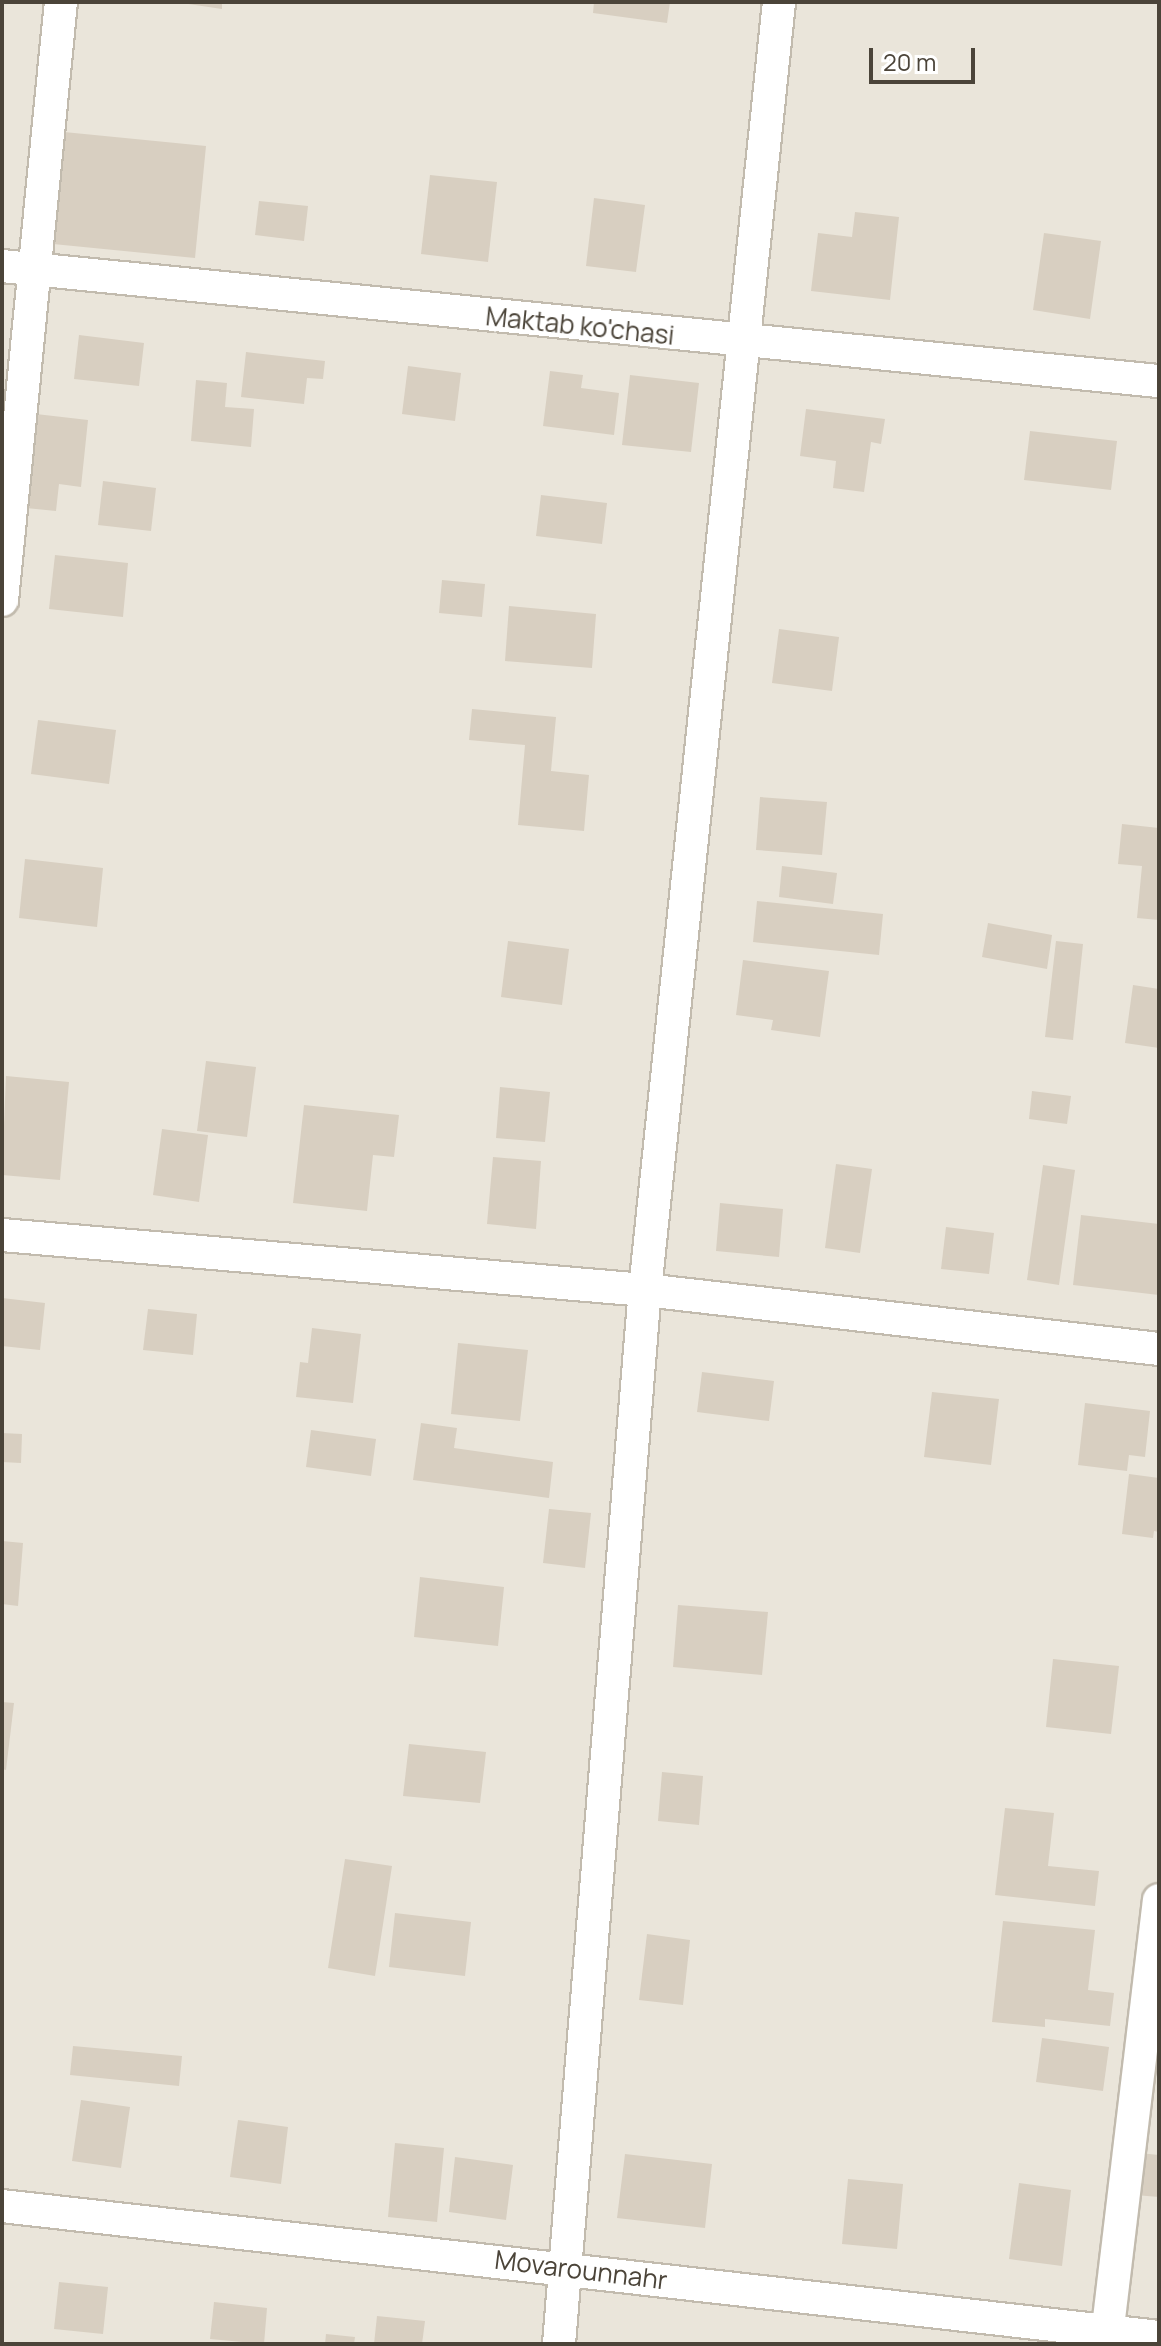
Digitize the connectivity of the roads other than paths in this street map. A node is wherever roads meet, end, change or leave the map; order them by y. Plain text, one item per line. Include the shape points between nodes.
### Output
1 (61, 2) edge
2 (779, 2) edge
3 (18, 268) edge
4 (741, 343) junction
5 (1159, 381) edge
6 (2, 600) edge
7 (2, 1235) edge
8 (645, 1290) junction
9 (1159, 1349) edge
10 (1159, 1900) edge
11 (2, 2206) edge
12 (567, 2268) junction
13 (1159, 2337) edge
14 (1106, 2338) edge
15 (559, 2344) edge

1 - 3 street
2 - 4 street
3 - 4 street, Maktab ko'chasi
3 - 6 street
4 - 5 street, Maktab ko'chasi
4 - 8 street
7 - 8 street
8 - 9 street
8 - 12 street
10 - 14 street
11 - 12 street, Movarounnahr
12 - 14 street, Movarounnahr
12 - 15 street
13 - 14 street, Movarounnahr

